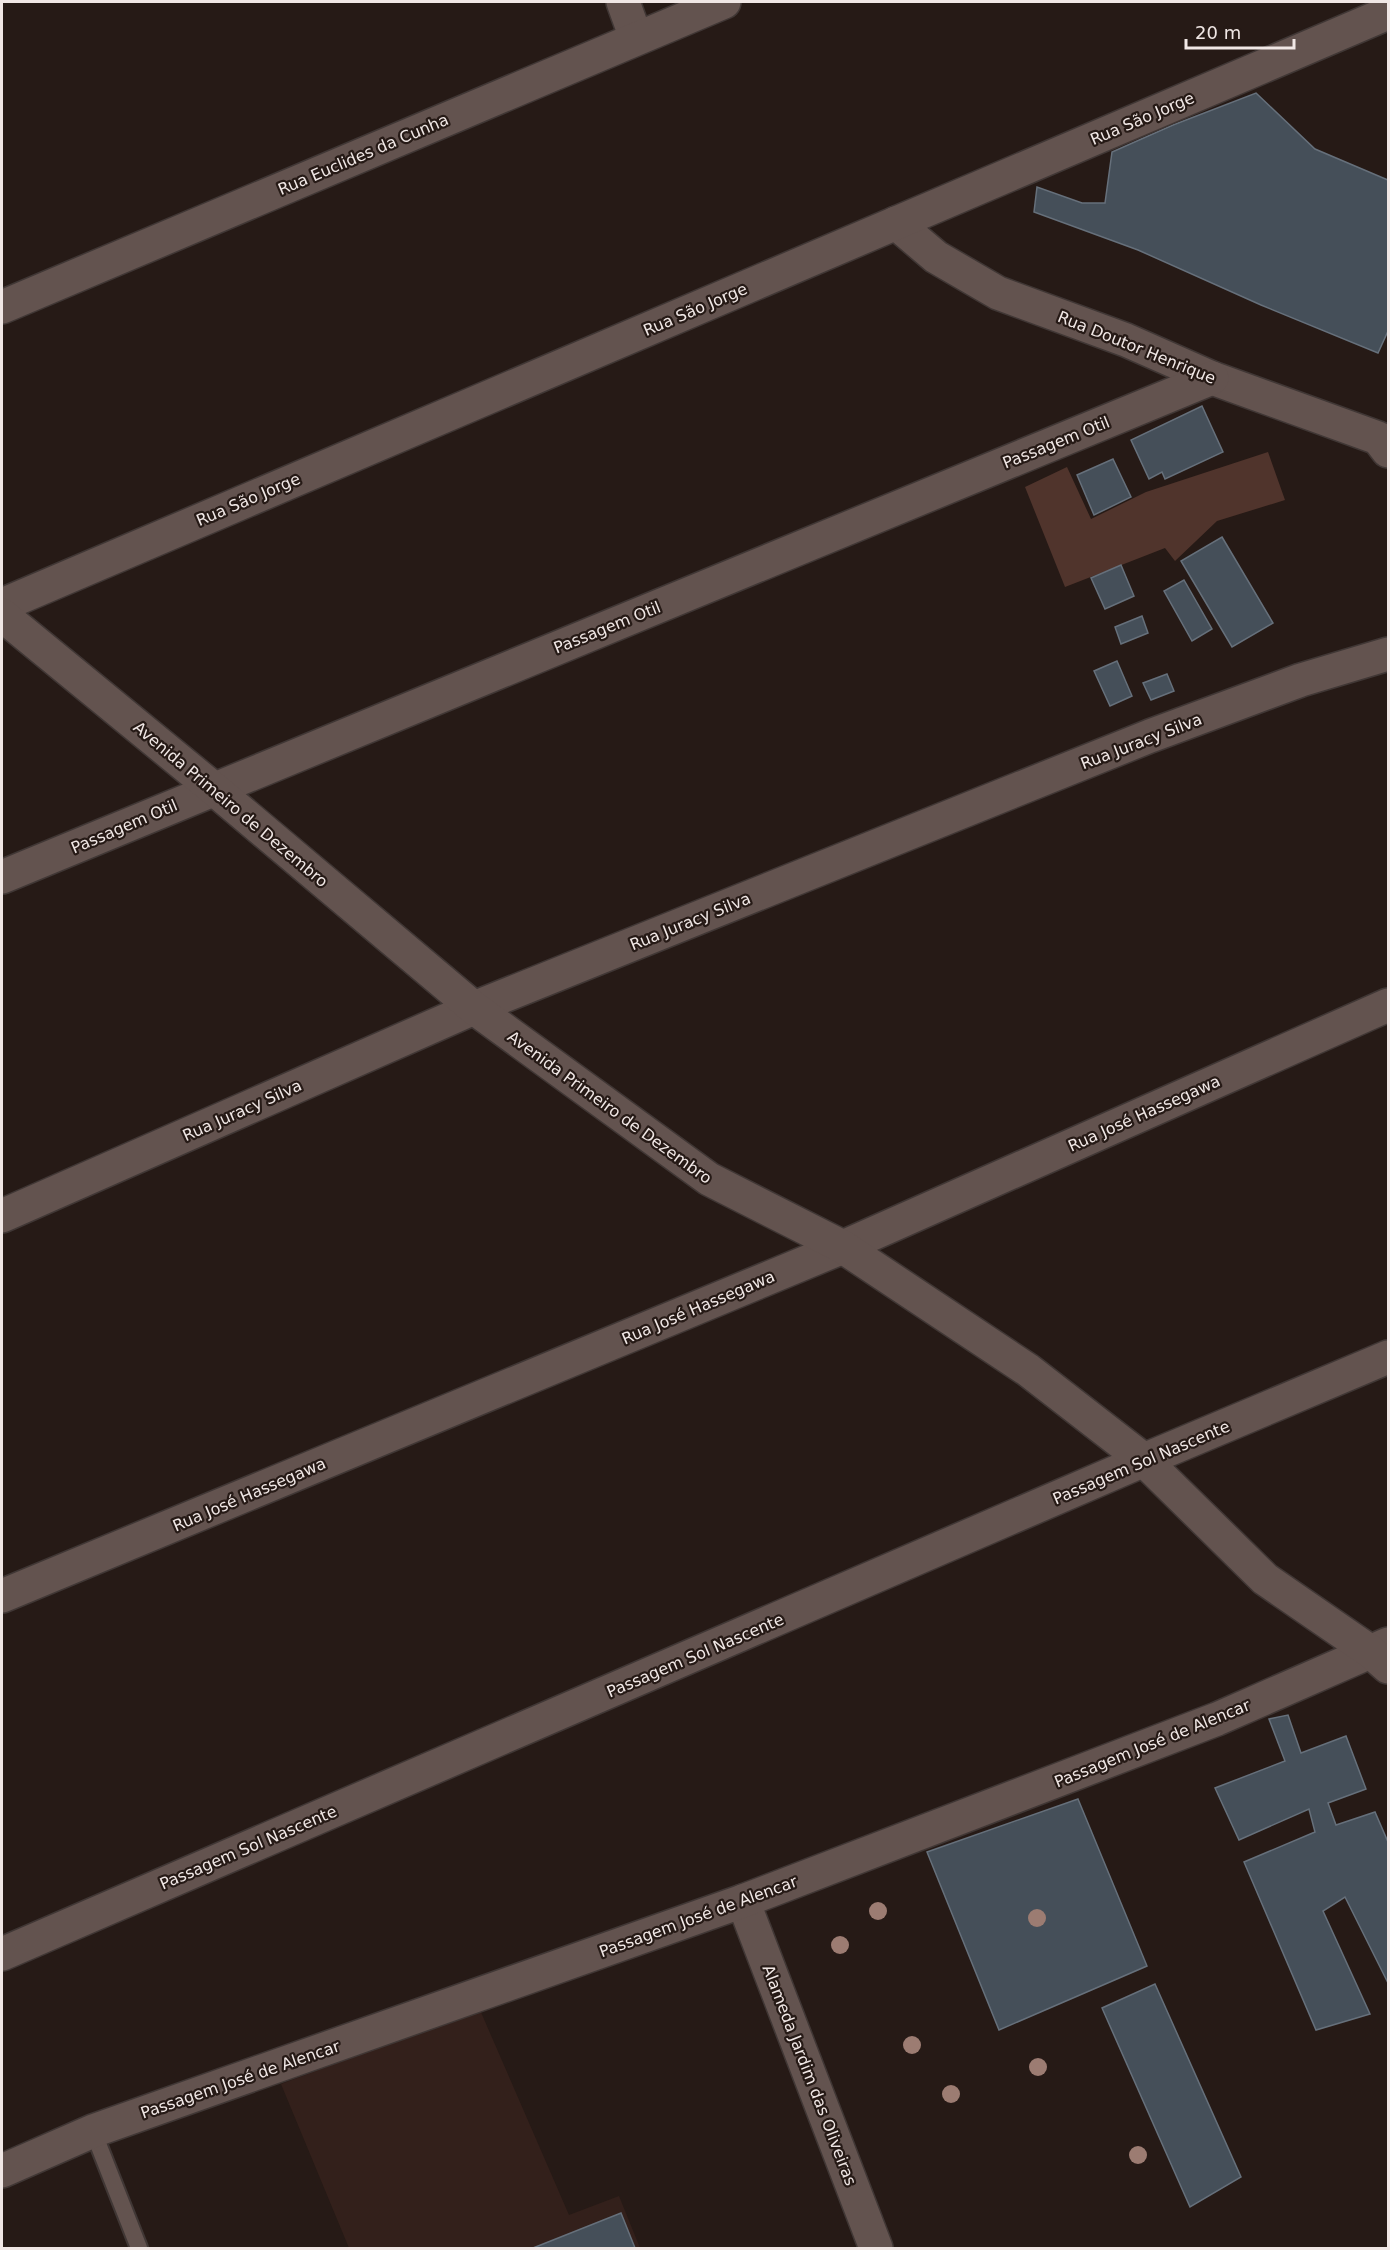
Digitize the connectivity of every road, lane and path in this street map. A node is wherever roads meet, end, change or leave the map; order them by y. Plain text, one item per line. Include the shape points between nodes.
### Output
1 (622, 2) edge
2 (724, 2) edge
3 (1389, 13) edge
4 (636, 38) junction
5 (896, 223) junction
6 (2, 307) edge
7 (1212, 378) junction
8 (1389, 451) edge
9 (2, 605) edge
10 (2, 615) edge
11 (1389, 654) edge
12 (214, 789) junction
13 (2, 877) edge
14 (1389, 1005) edge
15 (474, 1008) junction
16 (2, 1216) edge
17 (843, 1247) junction
18 (1389, 1358) edge
19 (1144, 1460) junction
20 (2, 1596) edge
21 (1383, 1654) edge
22 (743, 1901) junction
23 (2, 1954) edge
24 (93, 2131) junction
25 (2, 2171) edge
26 (139, 2248) edge
27 (876, 2248) edge

1 - 4 street
2 - 4 street, Rua Euclides da Cunha
3 - 5 street, Rua São Jorge
4 - 6 street, Rua Euclides da Cunha
5 - 7 street, Rua Doutor Henrique via 936,256 998,293 1126,340
5 - 9 street, Rua São Jorge
7 - 8 street, Rua Doutor Henrique via 1378,438
7 - 12 street, Passagem Otil
10 - 12 street, Avenida Primeiro de Dezembro
11 - 15 street, Rua Juracy Silva via 1301,680 1150,736
12 - 13 street, Passagem Otil
12 - 15 street, Avenida Primeiro de Dezembro
14 - 17 street, Rua José Hassegawa
15 - 16 street, Rua Juracy Silva
15 - 17 street, Avenida Primeiro de Dezembro via 709,1179
17 - 19 street, Avenida Primeiro de Dezembro via 1028,1370
17 - 20 street, Rua José Hassegawa
18 - 19 street, Passagem Sol Nascente
19 - 21 street, Avenida Primeiro de Dezembro via 1265,1579
19 - 23 street, Passagem Sol Nascente
21 - 22 street, Passagem José de Alencar
22 - 24 street, Passagem José de Alencar
22 - 27 street, Alameda Jardim das Oliveiras
24 - 25 street, Passagem José de Alencar
24 - 26 lane

